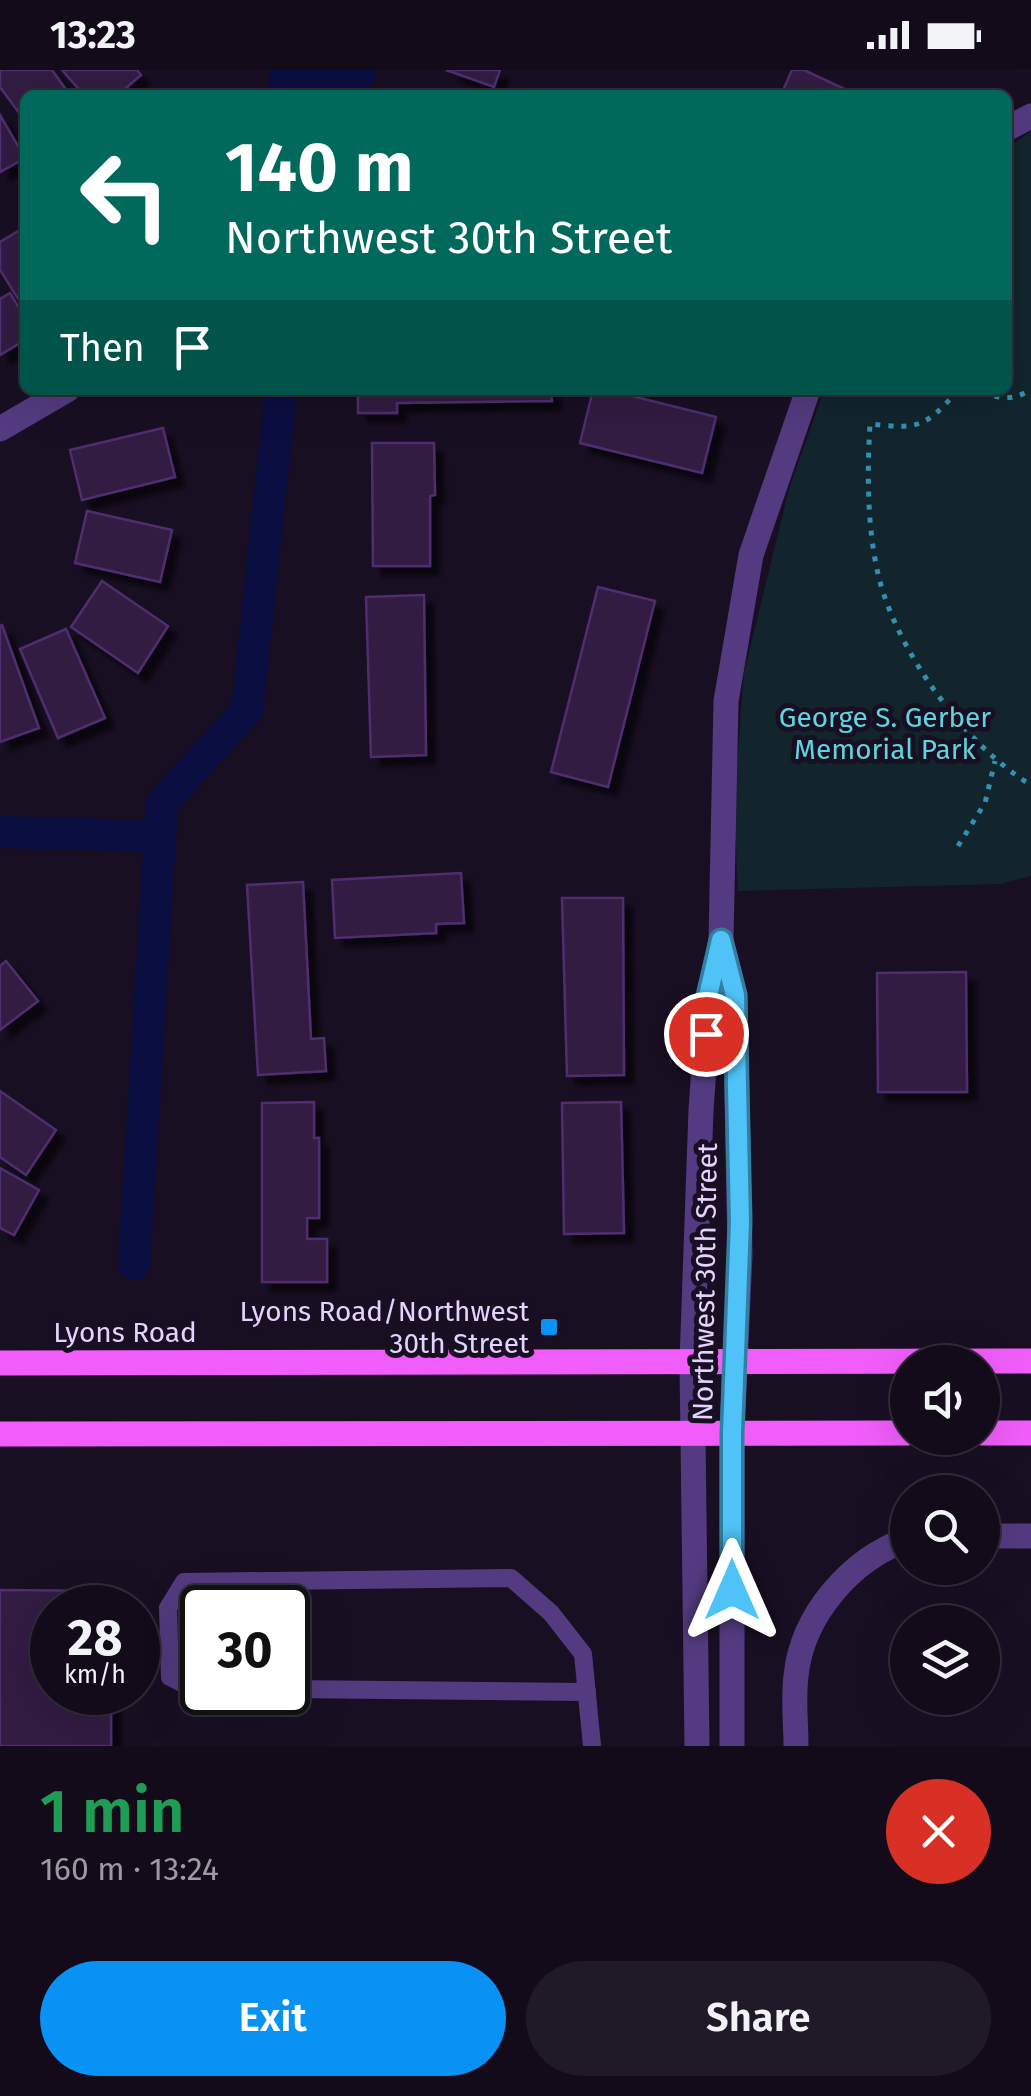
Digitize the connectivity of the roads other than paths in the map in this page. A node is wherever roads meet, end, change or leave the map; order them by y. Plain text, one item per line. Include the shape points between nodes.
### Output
1 (58, 395) edge
2 (806, 395) edge
3 (0, 429) edge
4 (721, 940) junction
5 (1031, 1361) edge
6 (0, 1362) edge
7 (692, 1362) junction
8 (735, 1362) junction
9 (732, 1433) junction
10 (890, 1433) edge
11 (1000, 1433) edge
12 (1031, 1433) edge
13 (0, 1434) edge
14 (691, 1434) junction
15 (1000, 1536) edge
16 (1031, 1536) edge
17 (890, 1545) edge
18 (182, 1585) edge
19 (180, 1588) edge
20 (180, 1681) edge
21 (310, 1689) edge
22 (587, 1692) junction
23 (592, 1746) edge
24 (697, 1746) edge
25 (732, 1746) edge
26 (796, 1746) edge

1 - 3 street
2 - 4 street, Northwest 30th Street via 751,555 726,701
4 - 7 street, Northwest 30th Street via 708,996
4 - 8 street, Northwest 30th Street via 735,995
5 - 8 main road, Lyons Road
6 - 7 main road, Lyons Road
7 - 8 main road, Lyons Road
7 - 14 street, Northwest 30th Street
8 - 9 street, Northwest 30th Street
9 - 10 main road
9 - 14 main road
9 - 25 street, Northwest 30th Street
11 - 12 main road
13 - 14 main road
14 - 24 street, Northwest 30th Street
15 - 16 street
17 - 26 street via 854,1570 808,1631 796,1675
18 - 22 lane via 511,1578 583,1654
19 - 20 lane via 168,1608 170,1676
21 - 22 lane
22 - 23 lane

